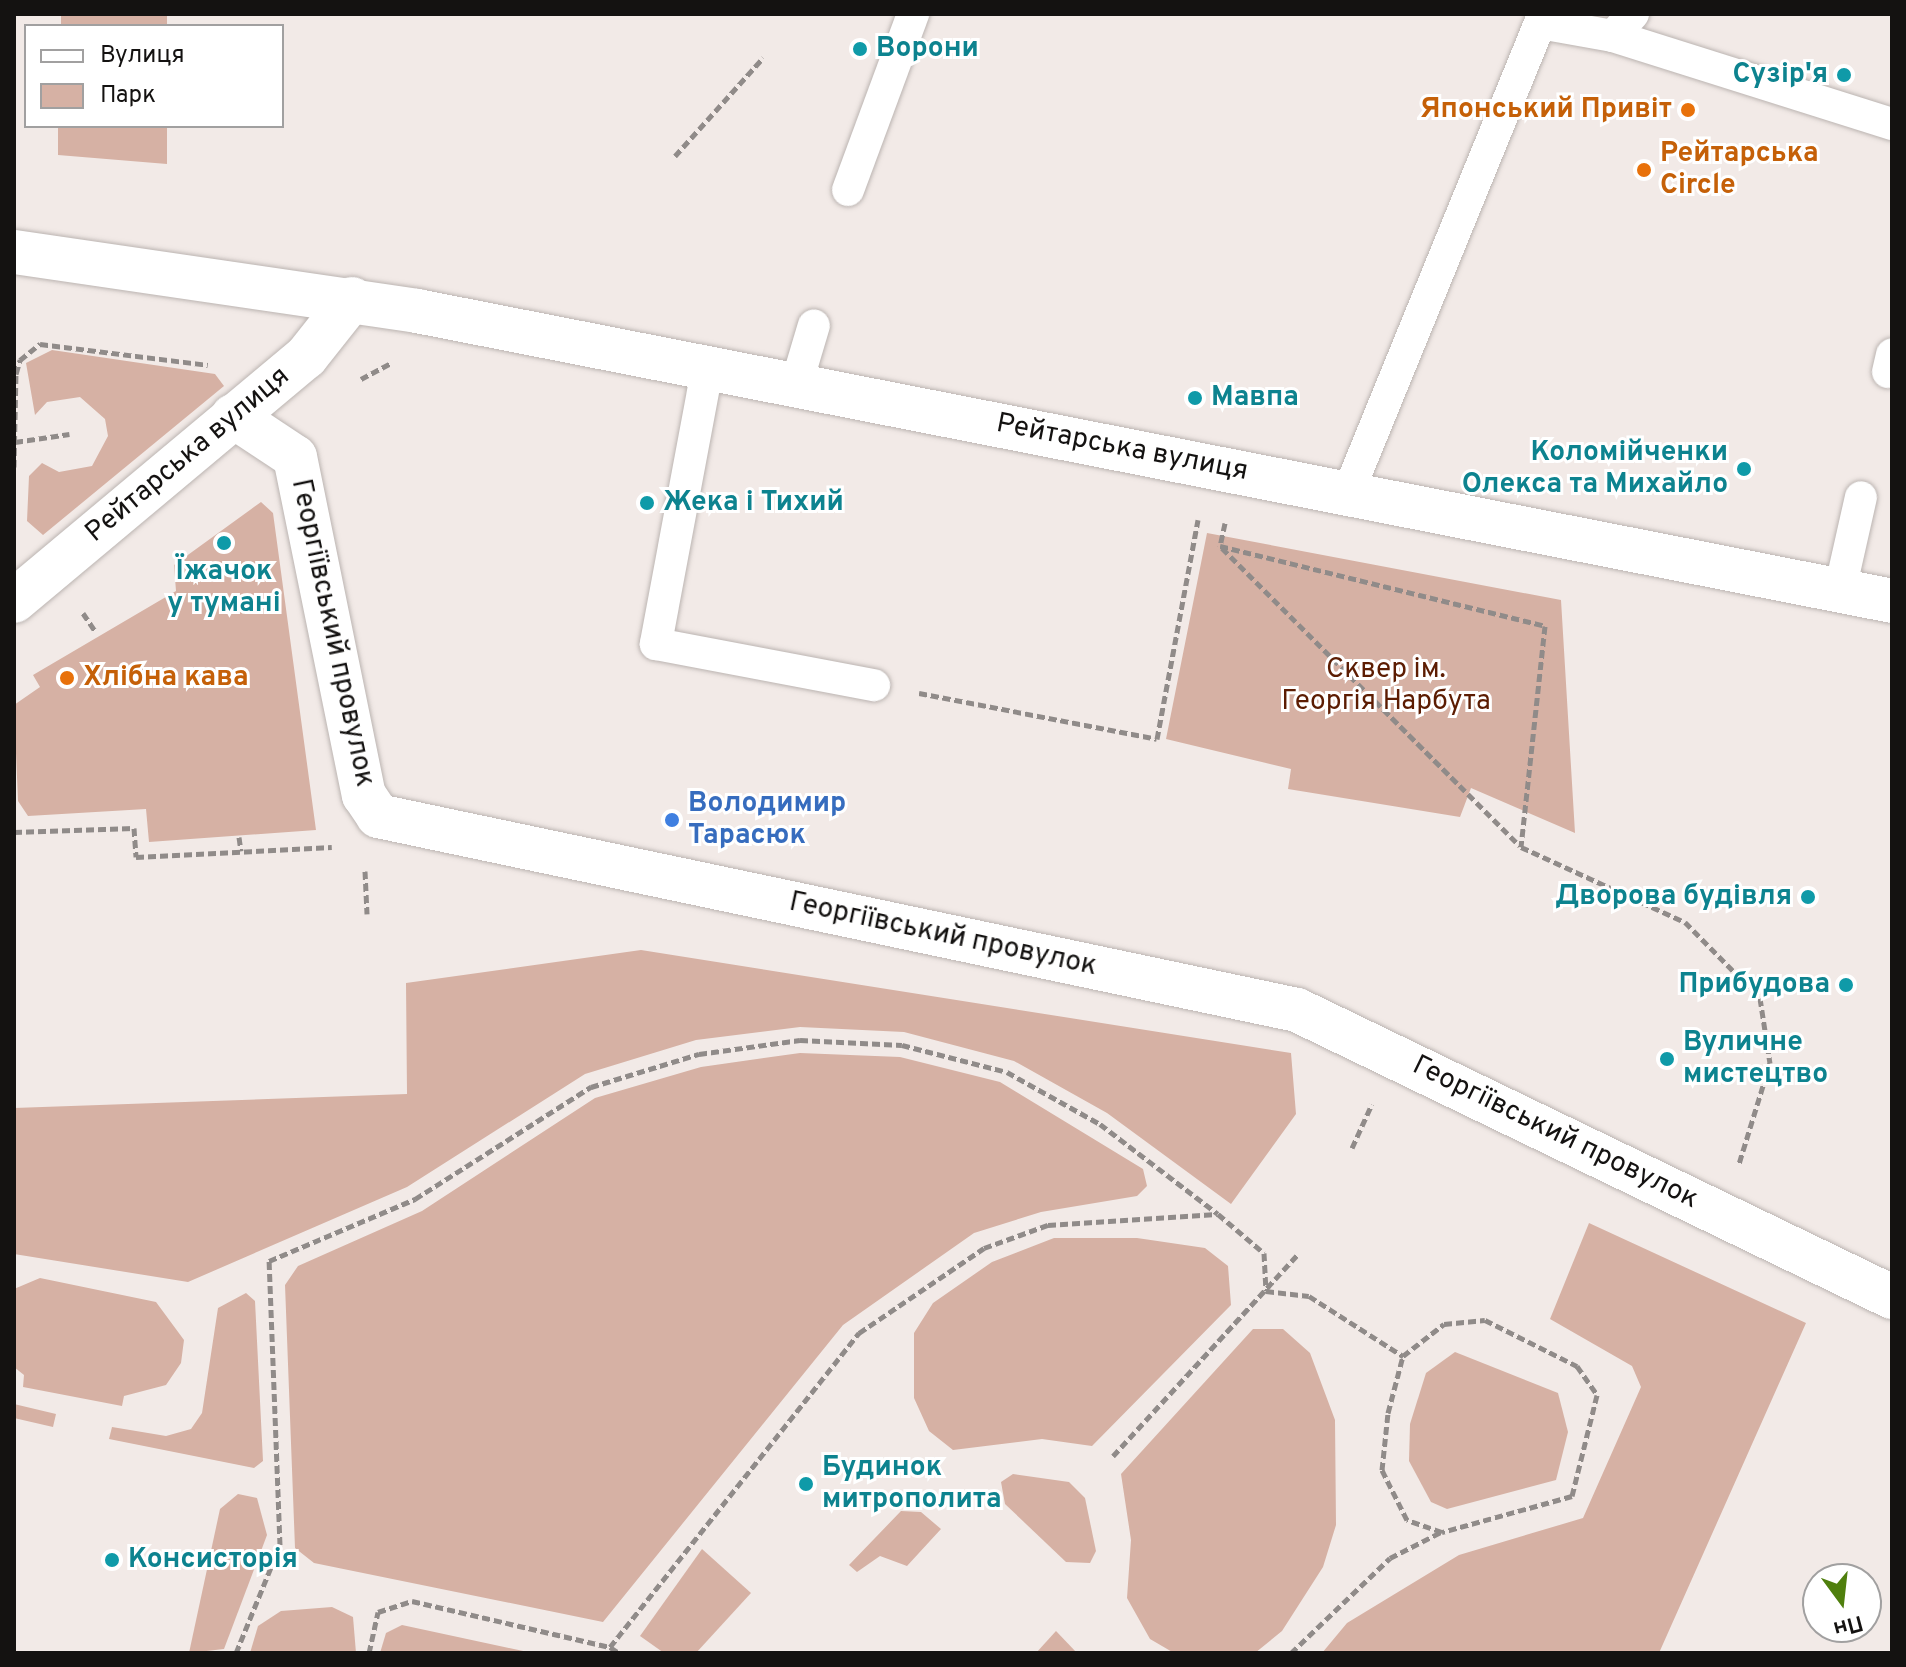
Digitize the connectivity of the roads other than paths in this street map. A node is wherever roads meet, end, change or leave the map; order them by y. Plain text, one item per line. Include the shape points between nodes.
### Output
1 (913, 14) edge
2 (1623, 25) edge
3 (1892, 124) edge
4 (848, 190) dead end
5 (14, 252) edge
6 (352, 299) junction
7 (814, 325) dead end
8 (708, 365) junction
9 (797, 382) junction
10 (233, 416) junction
11 (1348, 493) junction
12 (1861, 497) dead end
13 (1840, 590) junction
14 (14, 601) edge
15 (1892, 601) edge
16 (874, 685) road end
17 (1892, 1297) edge

1 - 4 lane
2 - 3 lane
2 - 11 lane via 1540,23
5 - 6 street, Рейтарська вулиця
6 - 8 street, Рейтарська вулиця
6 - 10 street, Рейтарська вулиця via 306,357
7 - 9 lane
8 - 9 street, Рейтарська вулиця
8 - 16 lane via 656,644
9 - 11 street, Рейтарська вулиця
10 - 14 street, Рейтарська вулиця
10 - 17 street, Георгіївський провулок via 295,457 364,795 378,816 1297,1010
11 - 13 street, Рейтарська вулиця
12 - 13 lane
13 - 15 street, Рейтарська вулиця

